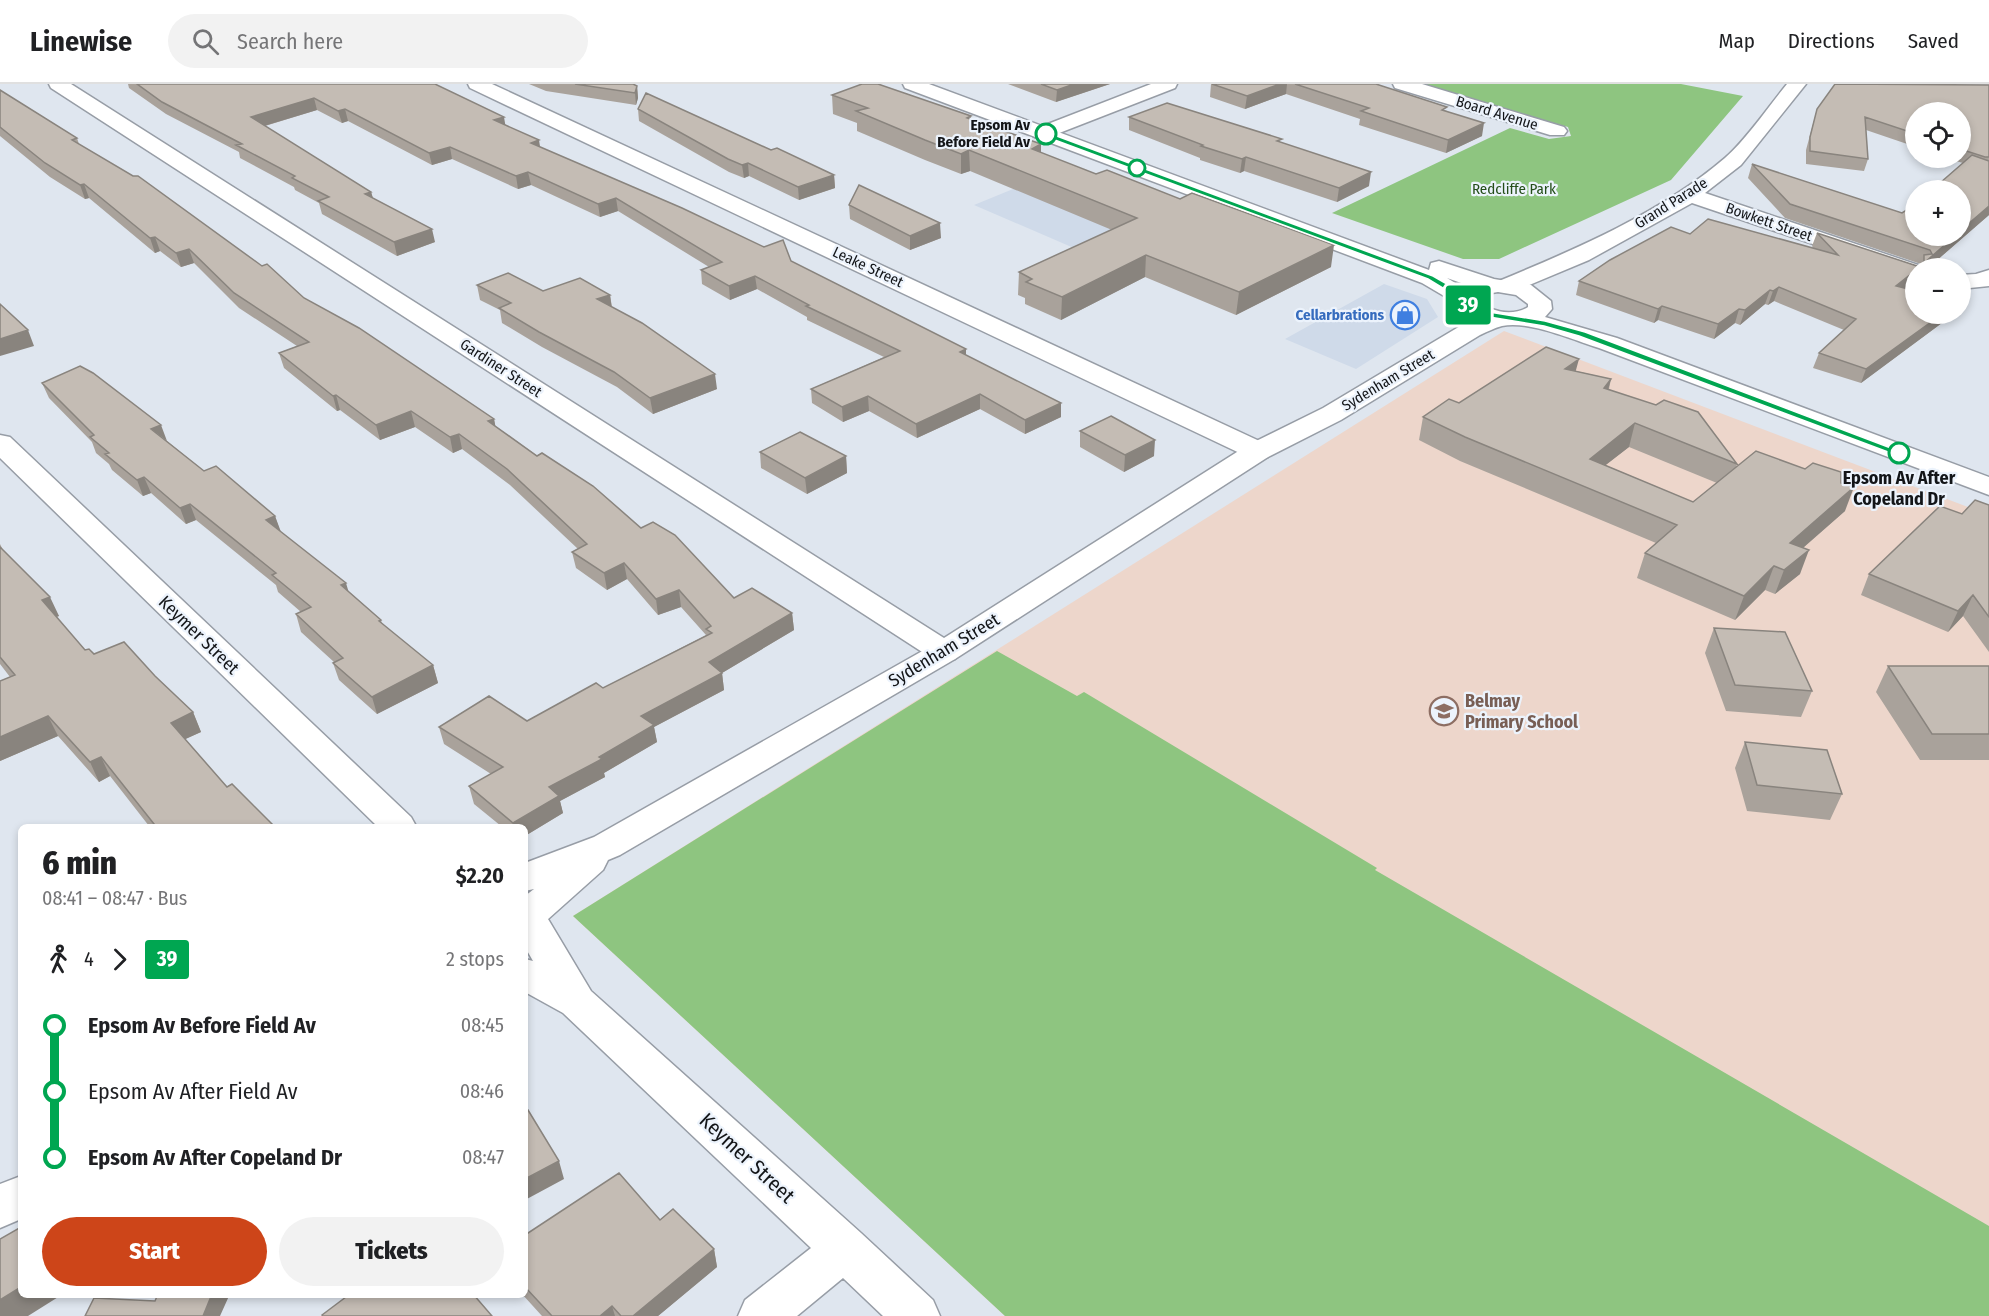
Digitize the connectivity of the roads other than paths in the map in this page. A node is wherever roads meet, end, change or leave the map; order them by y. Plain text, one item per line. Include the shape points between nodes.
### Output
1 (58, 84) edge
2 (477, 84) edge
3 (912, 84) edge
4 (936, 84) edge
5 (1168, 84) edge
6 (1402, 84) edge
7 (1797, 84) edge
8 (1048, 130) junction
9 (1557, 131) dead end
10 (1690, 195) junction
11 (1581, 255) junction
12 (1905, 268) edge
13 (1989, 277) edge
14 (1971, 281) edge
15 (1498, 285) junction
16 (1466, 301) junction
17 (1540, 303) junction
18 (1509, 318) junction
19 (0, 443) edge
20 (1266, 446) junction
21 (1989, 472) edge
22 (1989, 487) edge
23 (944, 652) junction
24 (397, 824) edge
25 (528, 907) edge
26 (528, 976) edge
27 (577, 1002) junction
28 (18, 1197) edge
29 (0, 1208) edge
30 (844, 1248) junction
31 (762, 1316) edge
32 (916, 1316) edge

1 - 23 street, Gardiner Street
2 - 20 street, Leake Street
3 - 8 street
4 - 8 street
5 - 8 street
6 - 9 street, Board Avenue
7 - 10 street, Grand Parade via 1734,161
8 - 15 street
8 - 16 street via 1430,278
10 - 11 street, Grand Parade
10 - 12 street, Bowkett Street
11 - 15 street, Grand Parade
11 - 17 street, Grand Parade via 1546,284
13 - 14 street
15 - 16 street, Grand Parade via 1472,289
15 - 17 street via 1530,293
16 - 18 street via 1480,313
16 - 20 street, Sydenham Street via 1441,333 1316,407
17 - 18 street, Sydenham Street via 1536,313
17 - 21 street
18 - 20 street, Sydenham Street via 1471,330 1332,414
18 - 22 street via 1600,340
19 - 24 street, Keymer Street
20 - 23 street, Sydenham Street
23 - 25 street, Sydenham Street via 607,846
25 - 27 street, Keymer Street
26 - 27 street, Keymer Street
27 - 30 street, Keymer Street
28 - 29 street
30 - 31 street
30 - 32 street, Keymer Street

